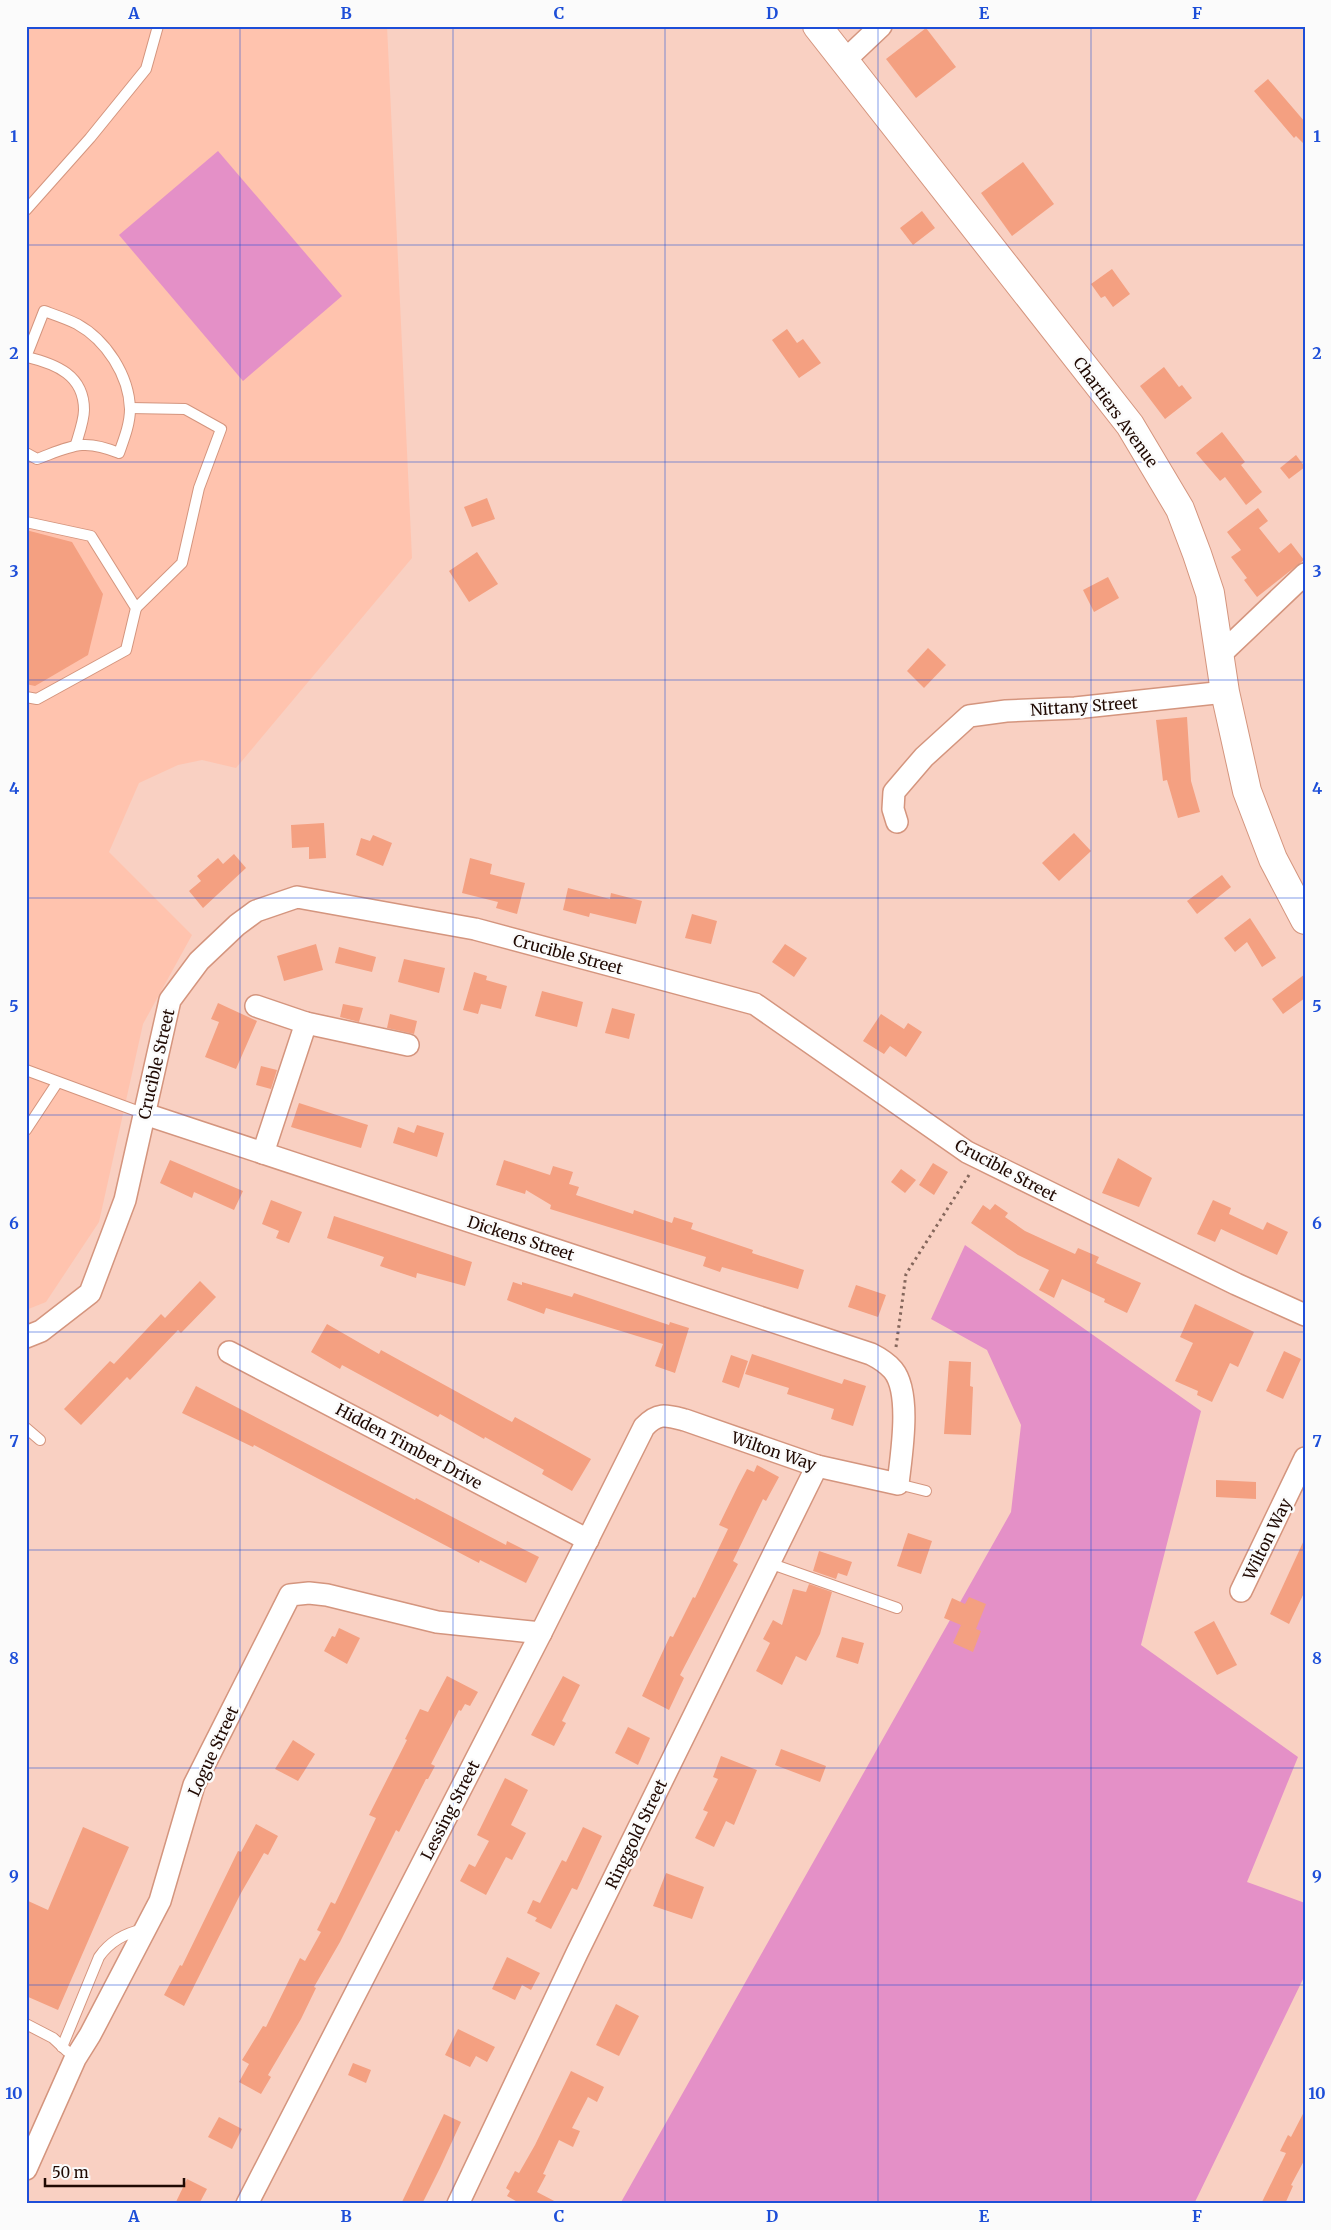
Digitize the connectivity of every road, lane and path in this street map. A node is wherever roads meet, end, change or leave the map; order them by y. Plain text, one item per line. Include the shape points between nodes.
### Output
1 (158, 26) edge
2 (817, 26) edge
3 (881, 26) edge
4 (844, 61) junction
5 (26, 210) edge
6 (27, 357) edge
7 (130, 408) junction
8 (76, 444) junction
9 (26, 453) edge
10 (26, 522) edge
11 (1305, 574) edge
12 (136, 608) junction
13 (1221, 654) junction
14 (1225, 692) junction
15 (26, 697) edge
16 (897, 822) dead end
17 (1305, 920) edge
18 (256, 1006) dead end
19 (306, 1023) junction
20 (408, 1045) dead end
21 (26, 1070) edge
22 (57, 1083) junction
23 (144, 1114) junction
24 (26, 1130) edge
25 (263, 1153) junction
26 (980, 1159) junction
27 (1305, 1315) edge
28 (26, 1337) edge
29 (229, 1352) dead end
30 (893, 1370) junction
31 (652, 1418) joint
32 (26, 1428) edge
33 (40, 1440) dead end
34 (1305, 1458) edge
35 (817, 1466) junction
36 (898, 1484) junction
37 (926, 1490) dead end
38 (588, 1540) junction
39 (769, 1563) junction
40 (1241, 1591) dead end
41 (897, 1608) dead end
42 (541, 1633) junction
43 (26, 2024) edge
44 (68, 2053) junction
45 (26, 2170) edge
46 (247, 2204) edge
47 (458, 2204) edge

1 - 5 lane via 146,69
2 - 4 street, Chartiers Avenue
3 - 4 street
4 - 13 street, Chartiers Avenue via 1130,424 1180,509 1210,593
6 - 7 lane via 44,311 77,324 104,345 122,373
6 - 8 lane via 51,363 70,374 80,390 84,411
7 - 8 lane via 119,454 102,446
7 - 12 lane via 185,409 221,429 199,488 182,562
8 - 9 lane via 37,459
10 - 12 lane via 91,536
11 - 13 street
12 - 15 lane via 126,650 37,699
13 - 14 street, Chartiers Avenue
14 - 16 street, Nittany Street via 1075,708 1006,710 969,716 924,757 894,792 893,809
14 - 17 street, Chartiers Avenue via 1247,790 1273,859
18 - 19 street
19 - 20 street
19 - 25 street
21 - 22 lane
22 - 23 lane
22 - 24 lane
23 - 25 street, Dickens Street
23 - 26 street, Crucible Street via 170,1000 199,961 237,925 256,911 298,897 475,929 755,1004
23 - 28 street, Crucible Street via 125,1200 90,1293 41,1331
25 - 30 street, Dickens Street via 872,1354
26 - 27 street, Crucible Street
26 - 30 path via 906,1274
29 - 38 street, Hidden Timber Drive
30 - 36 street via 898,1379 903,1408 904,1436
31 - 35 street, Wilton Way via 666,1415 685,1420
31 - 38 street, Lessing Street via 644,1427
32 - 33 lane
34 - 40 street, Wilton Way
35 - 36 street, Wilton Way
35 - 39 street, Ringgold Street
36 - 37 lane
38 - 42 street, Lessing Street
39 - 41 lane
39 - 47 street, Ringgold Street via 577,1953
42 - 44 street, Logue Street via 437,1622 308,1592 290,1595 194,1785 160,1901 90,2035
42 - 46 street, Lessing Street
43 - 44 lane via 53,2038
44 - 45 street, Logue Street

